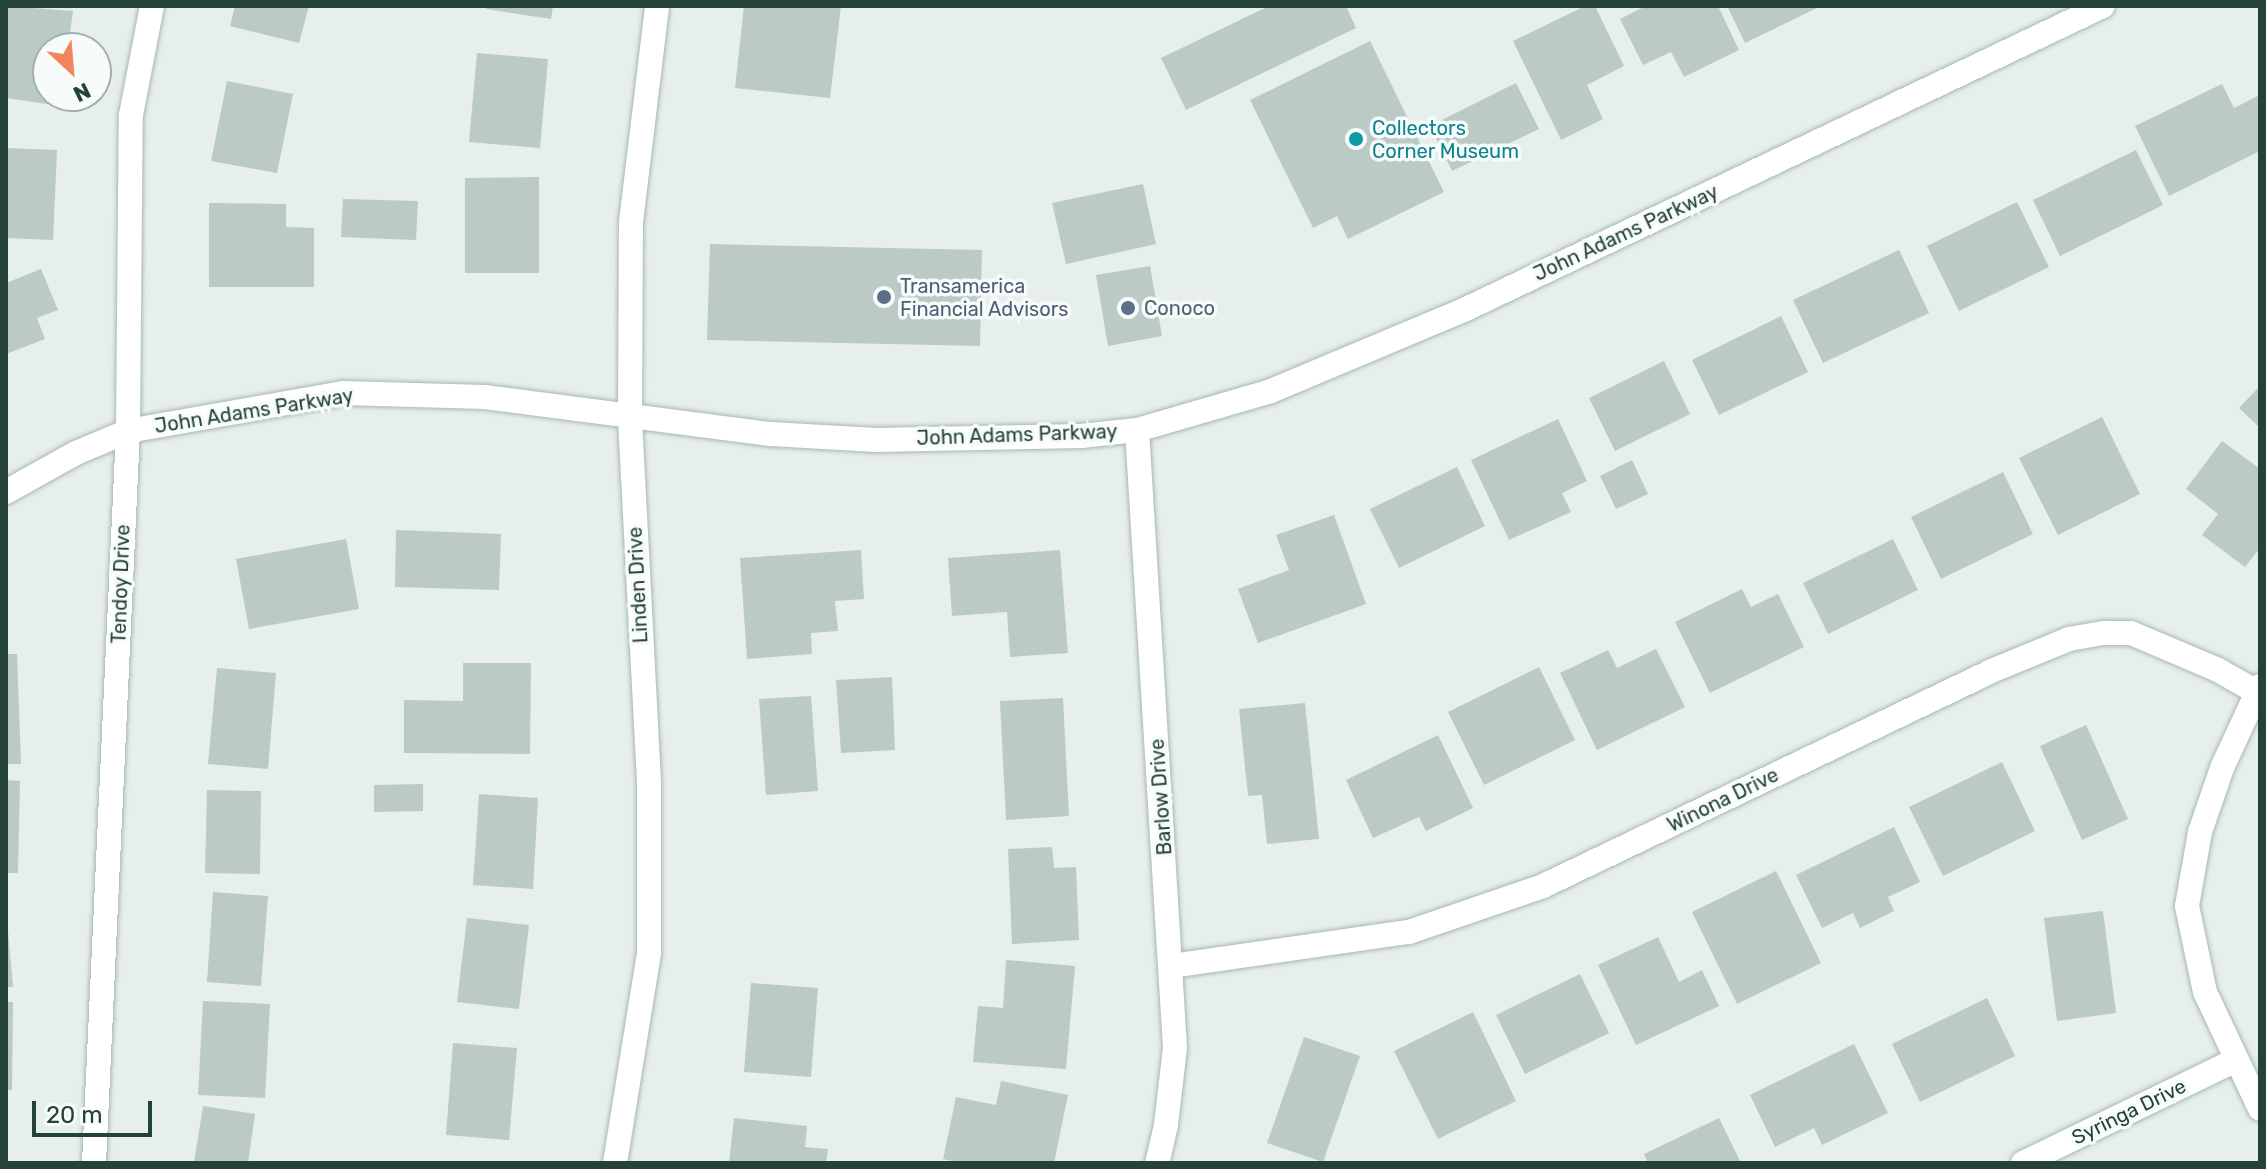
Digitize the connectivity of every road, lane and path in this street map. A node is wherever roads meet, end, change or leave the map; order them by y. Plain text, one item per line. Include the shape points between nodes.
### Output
1 (152, 6) edge
2 (657, 6) edge
3 (2103, 6) edge
4 (630, 414) junction
5 (1137, 430) junction
6 (128, 431) junction
7 (6, 492) edge
8 (2258, 689) edge
9 (1172, 966) junction
10 (2236, 1060) junction
11 (2260, 1109) edge
12 (94, 1163) edge
13 (615, 1163) edge
14 (1157, 1163) edge
15 (2023, 1163) edge

1 - 6 street, Tendoy Drive via 131,115
2 - 4 street, Linden Drive via 631,222
3 - 5 street, John Adams Parkway via 1466,309 1271,391
4 - 5 street, John Adams Parkway via 771,434 876,440
4 - 6 street, John Adams Parkway via 485,397 343,393
4 - 13 street, Linden Drive via 649,782 649,953
5 - 9 street, Barlow Drive
6 - 7 street, John Adams Parkway
6 - 12 street, Tendoy Drive
8 - 9 street, Winona Drive via 2131,633 2069,639 1989,672 1543,886 1409,932
8 - 10 street via 2200,832 2187,906 2205,992
9 - 14 street, Barlow Drive via 1175,1048
10 - 11 street
10 - 15 street, Syringa Drive

